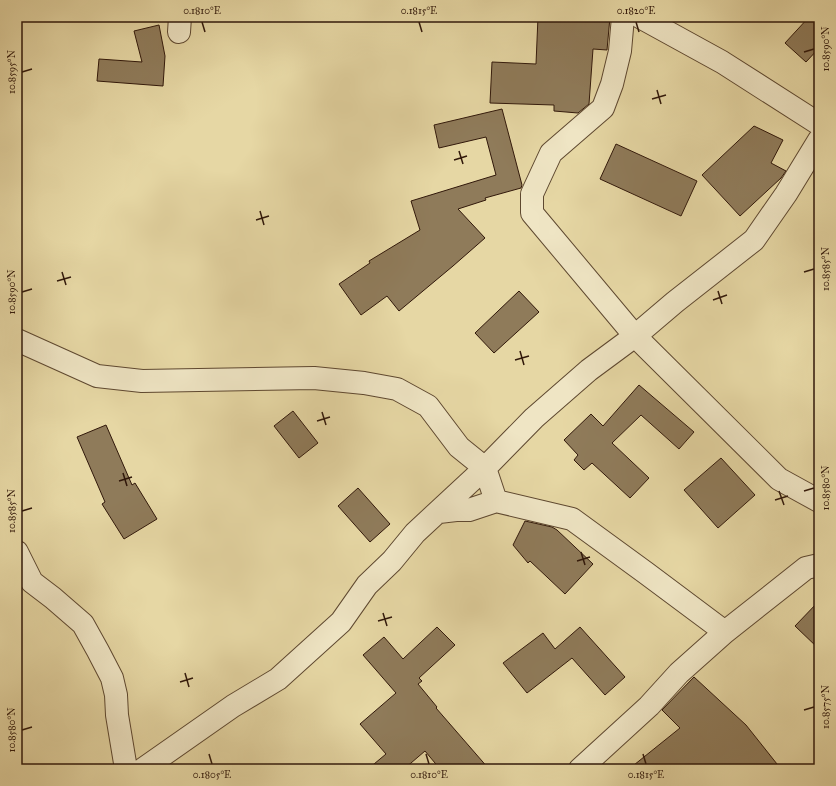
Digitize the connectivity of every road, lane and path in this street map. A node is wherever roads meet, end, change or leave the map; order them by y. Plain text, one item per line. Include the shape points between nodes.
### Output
1 (623, 17) edge
2 (640, 17) edge
3 (819, 124) edge
4 (819, 140) edge
5 (635, 336) junction
6 (17, 340) edge
7 (485, 468) junction
8 (496, 501) junction
9 (819, 501) edge
10 (439, 512) junction
11 (17, 552) edge
12 (819, 565) edge
13 (725, 632) junction
14 (126, 769) edge
15 (143, 769) edge
16 (580, 769) edge

1 - 5 street via 620,51 603,108 551,153 532,194 532,213
2 - 3 street via 722,62
4 - 5 street via 754,240
5 - 7 street via 589,370 534,418
5 - 9 street via 779,479
6 - 7 street via 97,376 142,381 314,378 397,389 428,406 459,447
7 - 8 street
7 - 10 street
8 - 10 street via 470,510
8 - 13 street via 572,519
10 - 15 street via 415,533 392,561 367,585 341,622 278,679 233,706
11 - 14 street via 32,582 83,624 98,650 112,678 116,695
12 - 13 street via 806,568
13 - 16 street

